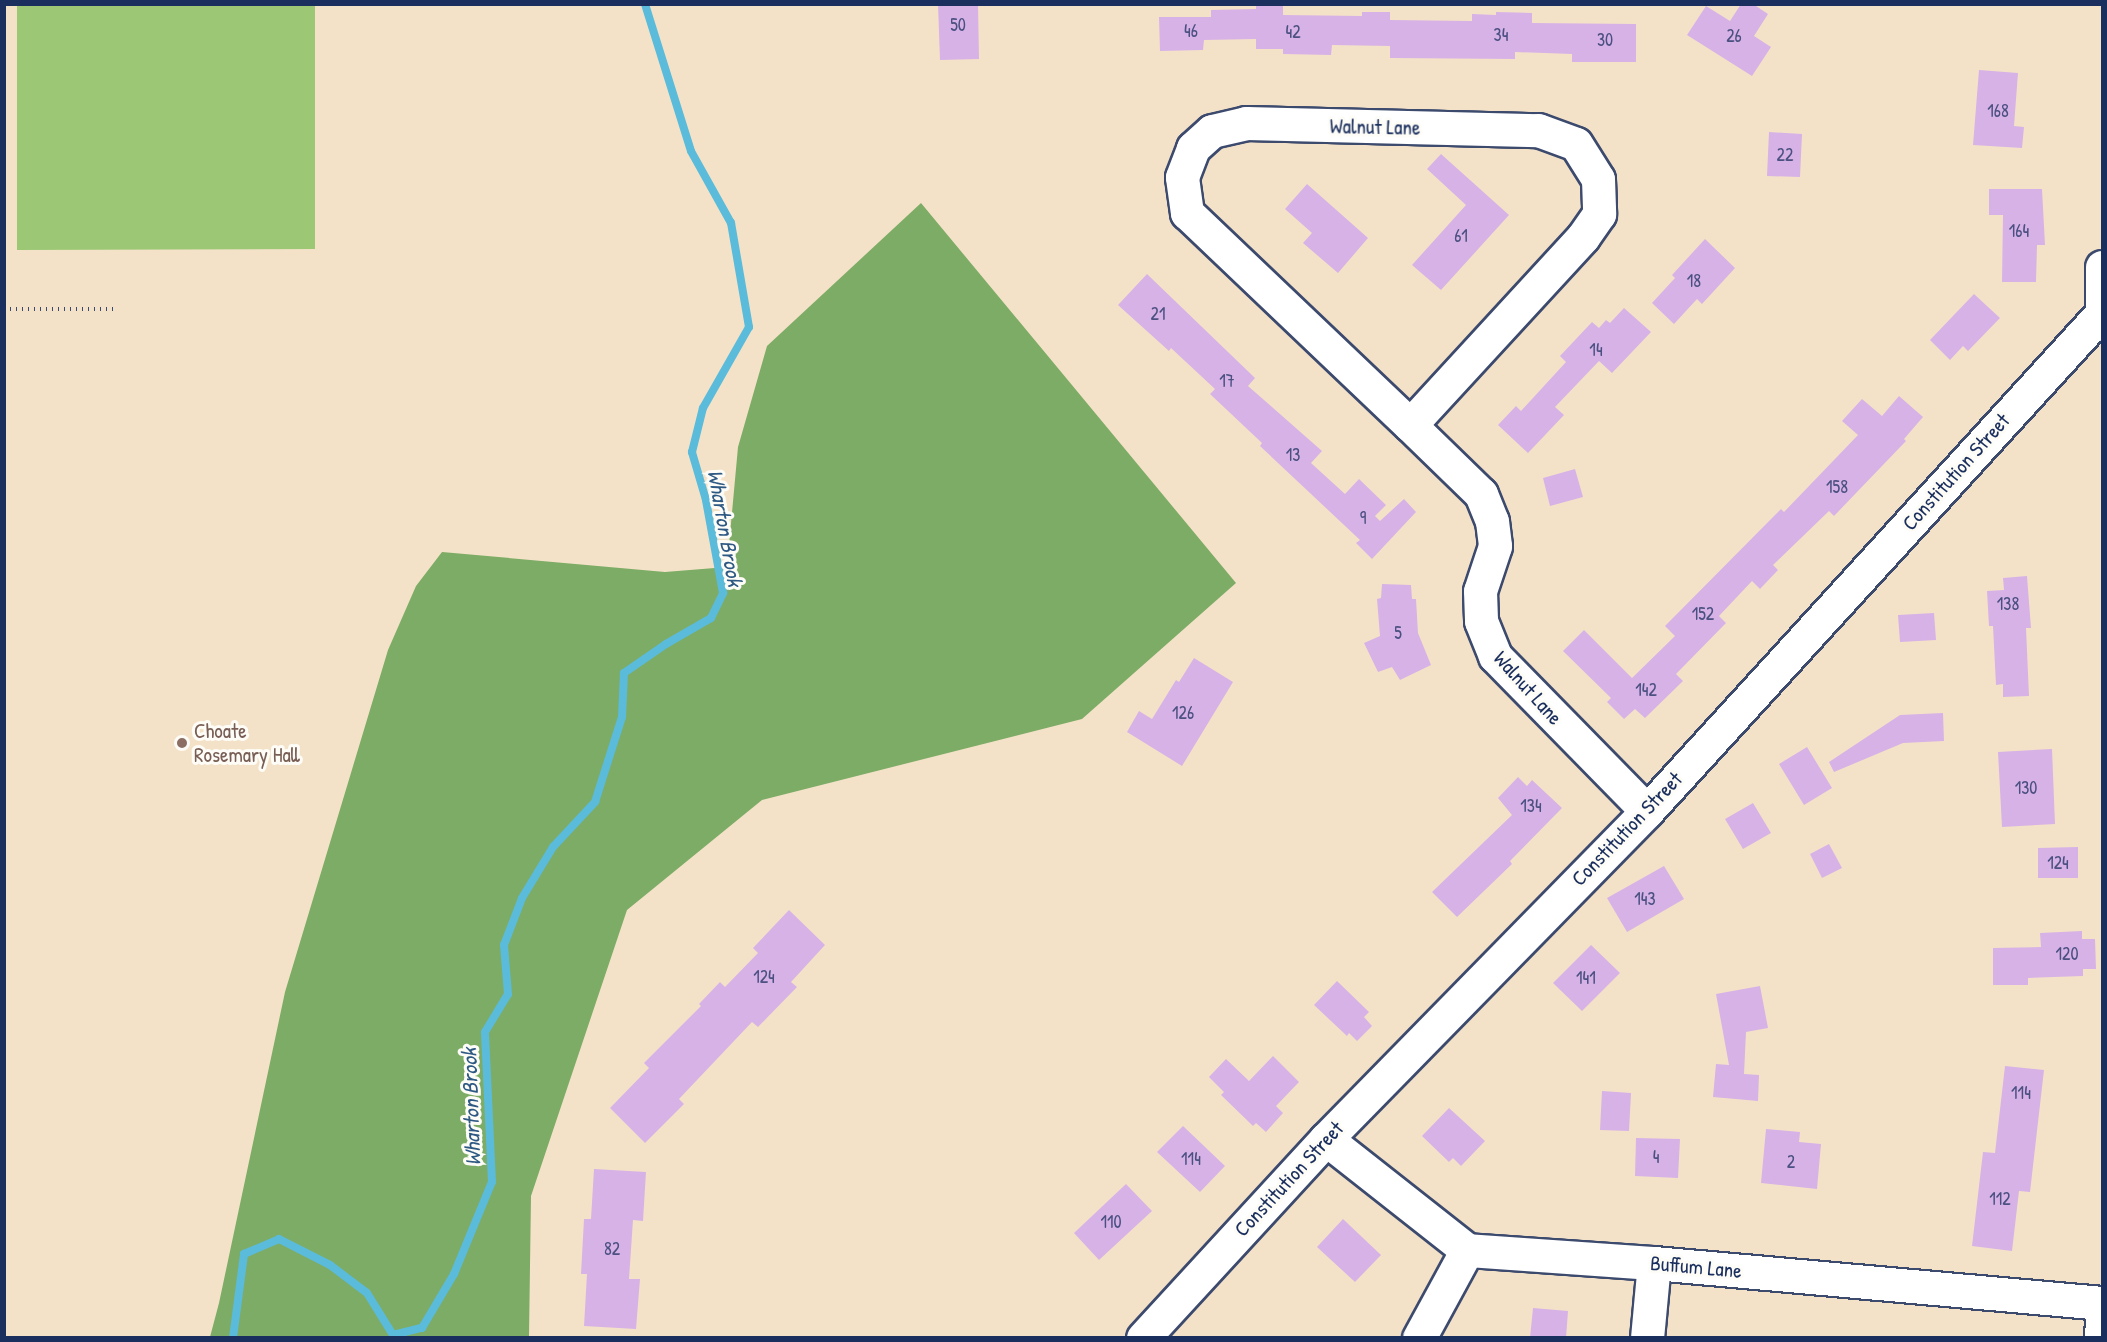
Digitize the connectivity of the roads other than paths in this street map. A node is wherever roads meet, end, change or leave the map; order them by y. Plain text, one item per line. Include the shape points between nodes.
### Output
1 (2103, 267) edge
2 (2102, 319) edge
3 (1410, 425) junction
4 (1647, 811) junction
5 (1326, 1139) junction
6 (1467, 1250) junction
7 (1654, 1263) junction
8 (2103, 1303) edge
9 (2103, 1318) edge
10 (1143, 1338) edge
11 (1419, 1338) edge
12 (1647, 1338) edge
13 (2101, 1338) edge

1 - 2 street
2 - 4 street, Constitution Street
3 - 3 street, Walnut Lane via 1187,213 1182,177 1193,148 1212,131 1246,123 1538,130 1576,144 1598,179 1599,214 1583,237
3 - 4 street, Walnut Lane via 1481,494 1492,521 1495,546 1480,591 1480,621 1495,656
4 - 5 street, Constitution Street
5 - 6 street
5 - 10 street, Constitution Street
6 - 7 street, Buffum Lane
6 - 11 street
7 - 8 street, Buffum Lane
7 - 12 street
9 - 13 street

